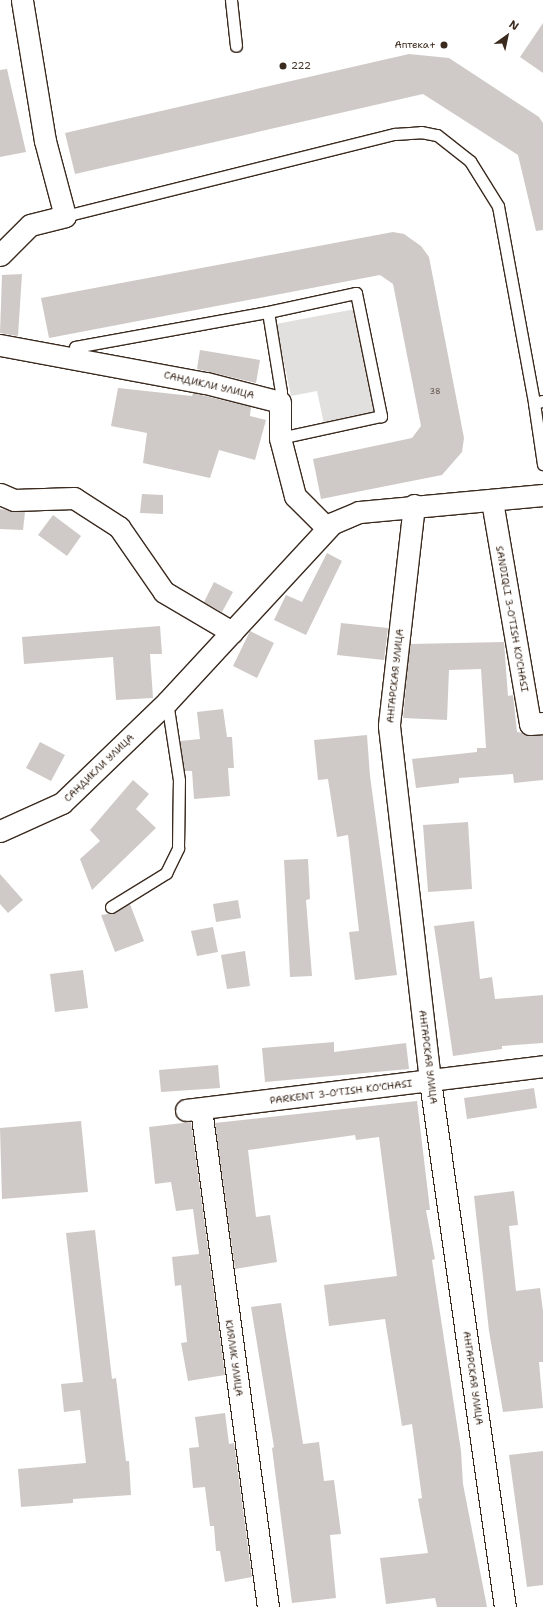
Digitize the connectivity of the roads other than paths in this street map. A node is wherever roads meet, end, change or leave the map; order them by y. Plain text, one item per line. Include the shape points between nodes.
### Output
1 (22, 0) edge
2 (231, 0) edge
3 (236, 46) dead end
4 (65, 216) junction
5 (0, 255) edge
6 (268, 312) junction
7 (0, 345) edge
8 (76, 347) dead end
9 (280, 402) junction
10 (539, 402) edge
11 (280, 438) junction
12 (543, 464) edge
13 (0, 494) edge
14 (543, 496) edge
15 (492, 501) junction
16 (414, 505) junction
17 (327, 528) junction
18 (232, 632) junction
19 (167, 702) junction
20 (543, 723) edge
21 (2, 827) edge
22 (112, 906) dead end
23 (543, 1066) edge
24 (430, 1081) junction
25 (194, 1110) joint
26 (268, 1607) edge
27 (505, 1607) edge

1 - 4 street via 45,141
2 - 3 lane
4 - 5 street via 30,225
4 - 10 lane via 395,134 421,132 437,135 470,161 498,206
6 - 8 lane
6 - 9 lane via 281,392
6 - 11 lane via 356,293 381,416
7 - 9 street, САНДИКЛИ УЛИЦА via 206,383
9 - 11 street
10 - 12 lane
11 - 17 street via 295,496
13 - 18 street via 14,500 74,498 118,527 164,592
14 - 15 street, САНДИКЛИ УЛИЦА
15 - 16 street, САНДИКЛИ УЛИЦА
15 - 20 street, SANDIQLI 3-O'TISH KO'CHASI via 530,724
16 - 17 street, САНДИКЛИ УЛИЦА via 358,512
16 - 24 street, АНГАРСКАЯ УЛИЦА via 389,726
17 - 18 street, САНДИКЛИ УЛИЦА
18 - 19 street, САНДИКЛИ УЛИЦА
19 - 21 street, САНДИКЛИ УЛИЦА via 62,803
19 - 22 lane via 179,780 178,848 166,873
23 - 24 street, PARKENT 3-O'TISH KO'CHASI
24 - 25 street, PARKENT 3-O'TISH KO'CHASI
24 - 27 street, АНГАРСКАЯ УЛИЦА
25 - 26 street, КИЯЛИК УЛИЦА

